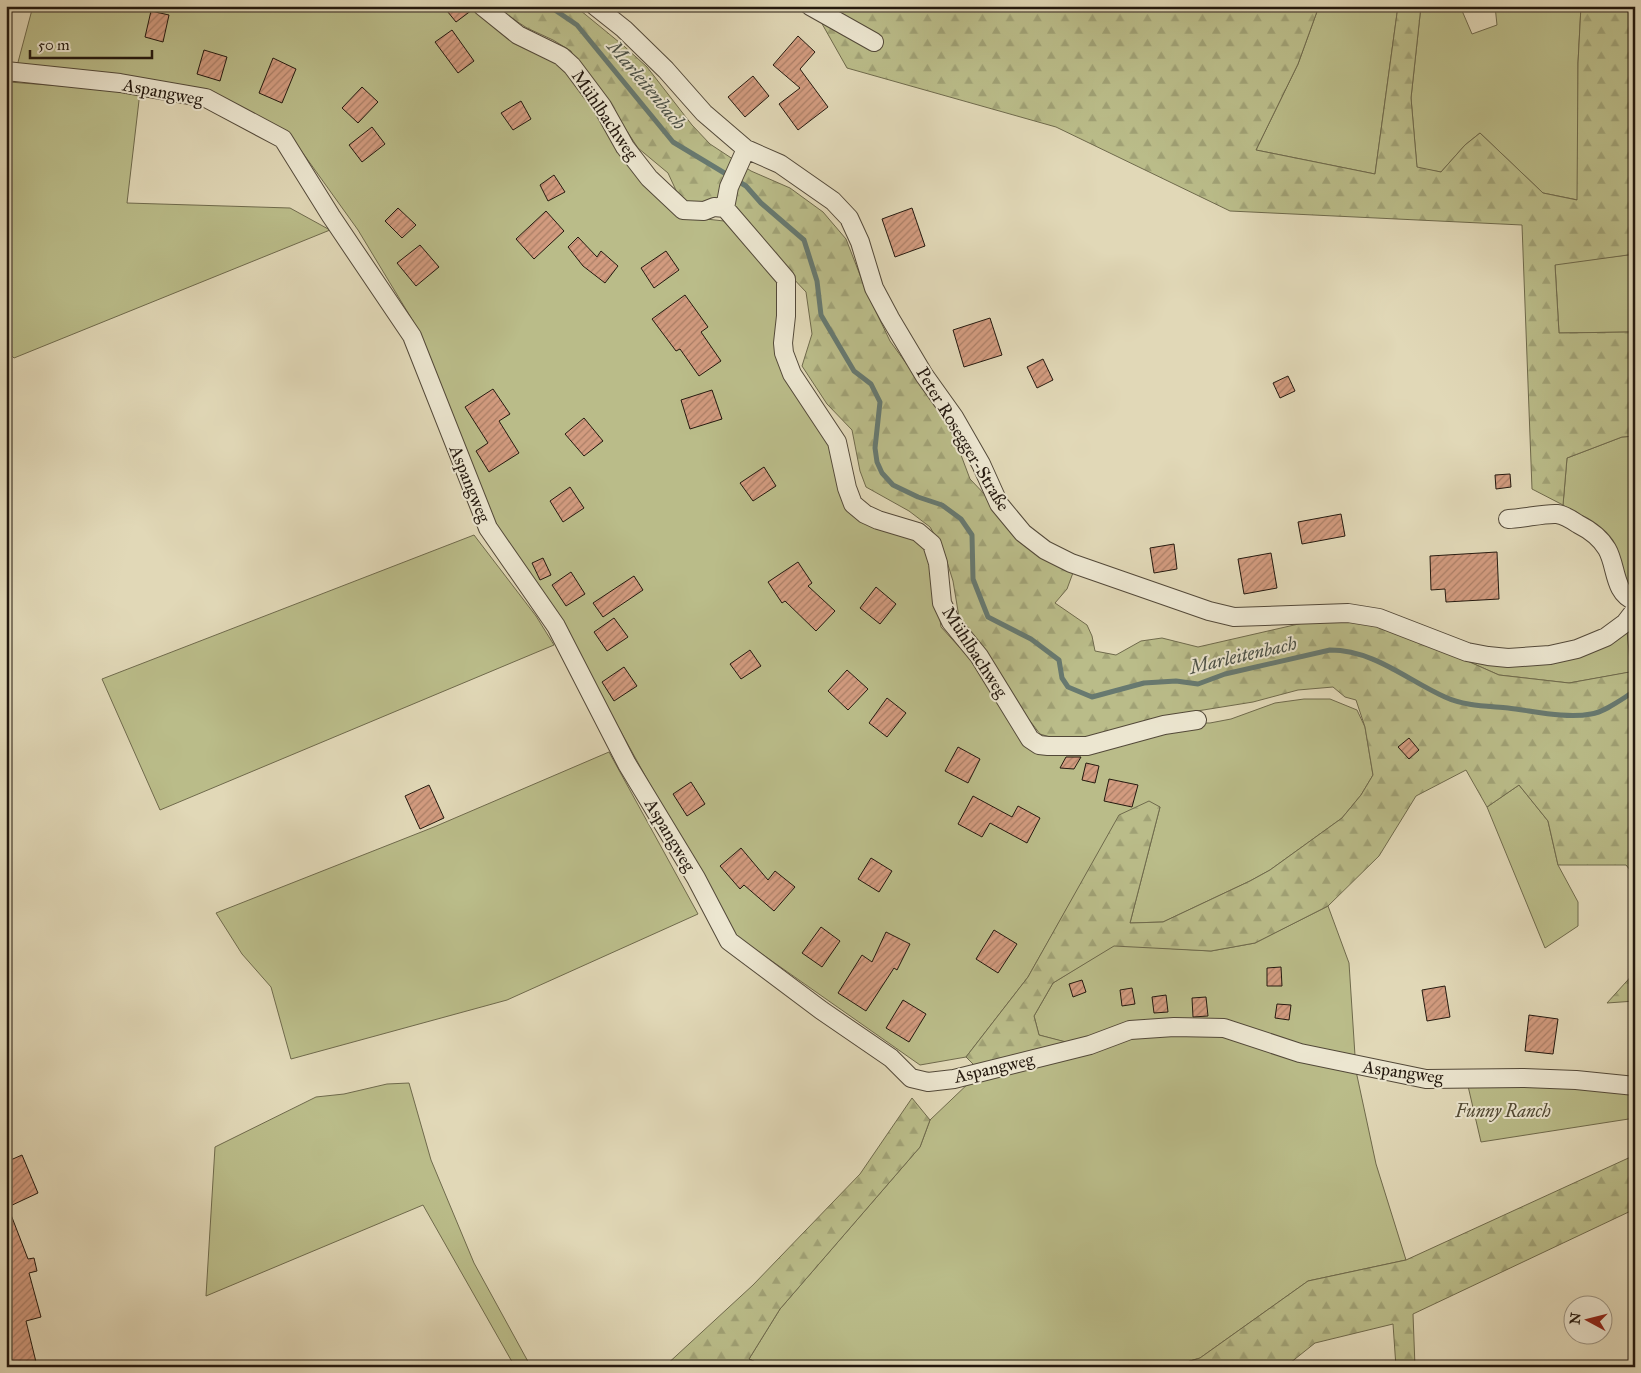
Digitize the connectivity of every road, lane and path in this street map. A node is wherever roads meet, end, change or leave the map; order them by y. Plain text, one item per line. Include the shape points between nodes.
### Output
1 (482, 6) edge
2 (595, 6) edge
3 (810, 6) edge
4 (874, 42) dead end
5 (6, 71) edge
6 (746, 149) junction
7 (725, 208) junction
8 (1534, 503) dead end
9 (1557, 514) junction
10 (1508, 519) dead end
11 (1635, 601) edge
12 (1635, 610) edge
13 (1197, 720) dead end
14 (1635, 1086) edge

1 - 7 street, Mühlbachweg via 518,35 561,56 572,66 649,178 683,210
2 - 6 street, Peter Rosegger-Straße via 624,29 704,113
3 - 4 street
5 - 14 street, Aspangweg via 120,83 206,98 283,139 412,336 488,528 556,626 627,764 696,878 729,941 891,1058 911,1078 928,1082 954,1079 1090,1045 1130,1030 1174,1027 1224,1028 1300,1053 1426,1079 1523,1078
6 - 7 street via 729,187
6 - 12 street, Peter Rosegger-Straße via 780,164 833,201 849,218 874,288 924,375 958,424 999,504 1023,534 1045,550 1071,563 1234,617 1348,613 1379,618 1467,652 1488,656 1550,655 1577,649 1606,637 1625,623
7 - 13 street, Mühlbachweg via 786,279 784,353 792,374 836,442 846,488 853,504 878,520 918,532 932,544 938,562 942,603 1030,739 1039,745 1087,746 1164,725
8 - 9 street
9 - 10 street
9 - 11 street via 1588,529 1599,539 1608,551 1619,586 1627,598

